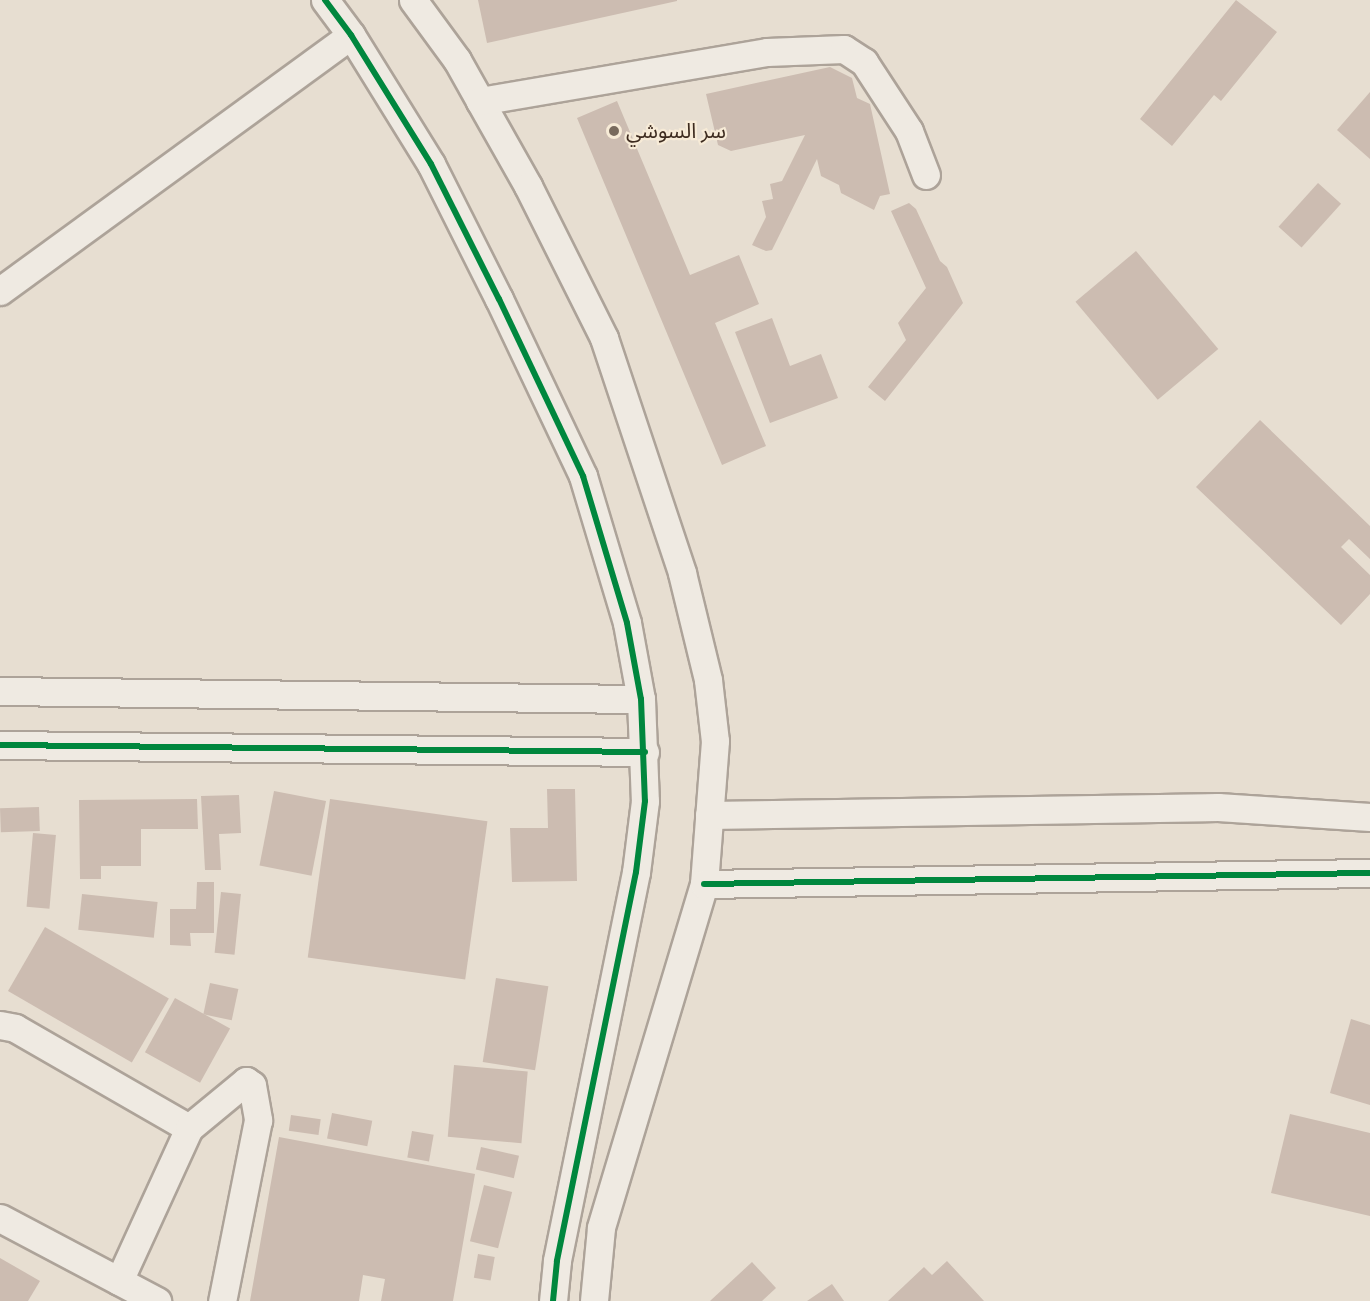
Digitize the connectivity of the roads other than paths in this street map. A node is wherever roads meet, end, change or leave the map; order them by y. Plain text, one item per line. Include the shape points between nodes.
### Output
1 (325, 0) edge
2 (413, 0) edge
3 (351, 35) junction
4 (480, 101) junction
5 (926, 175) dead end
6 (0, 291) edge
7 (0, 691) edge
8 (641, 699) junction
9 (0, 745) edge
10 (645, 752) junction
11 (709, 815) junction
12 (1370, 817) edge
13 (1370, 873) edge
14 (704, 884) junction
15 (0, 1025) edge
16 (189, 1128) junction
17 (0, 1218) edge
18 (119, 1281) junction
19 (157, 1301) edge
20 (222, 1301) edge
21 (553, 1301) edge
22 (594, 1301) edge

1 - 3 street
2 - 4 street via 457,60
3 - 6 street
3 - 8 street via 431,164 583,476 627,623
4 - 5 street via 767,52 844,49 864,62 909,131
4 - 11 street via 528,186 604,338 682,573 708,680 715,741
7 - 8 street
8 - 10 street
9 - 10 street
10 - 21 street via 645,801 636,872 557,1262
11 - 12 street via 1218,807
11 - 14 street
13 - 14 street
14 - 22 street via 601,1228
15 - 16 street via 15,1028
16 - 18 street
16 - 20 street via 246,1081 252,1085 258,1120
17 - 18 street
18 - 19 street

